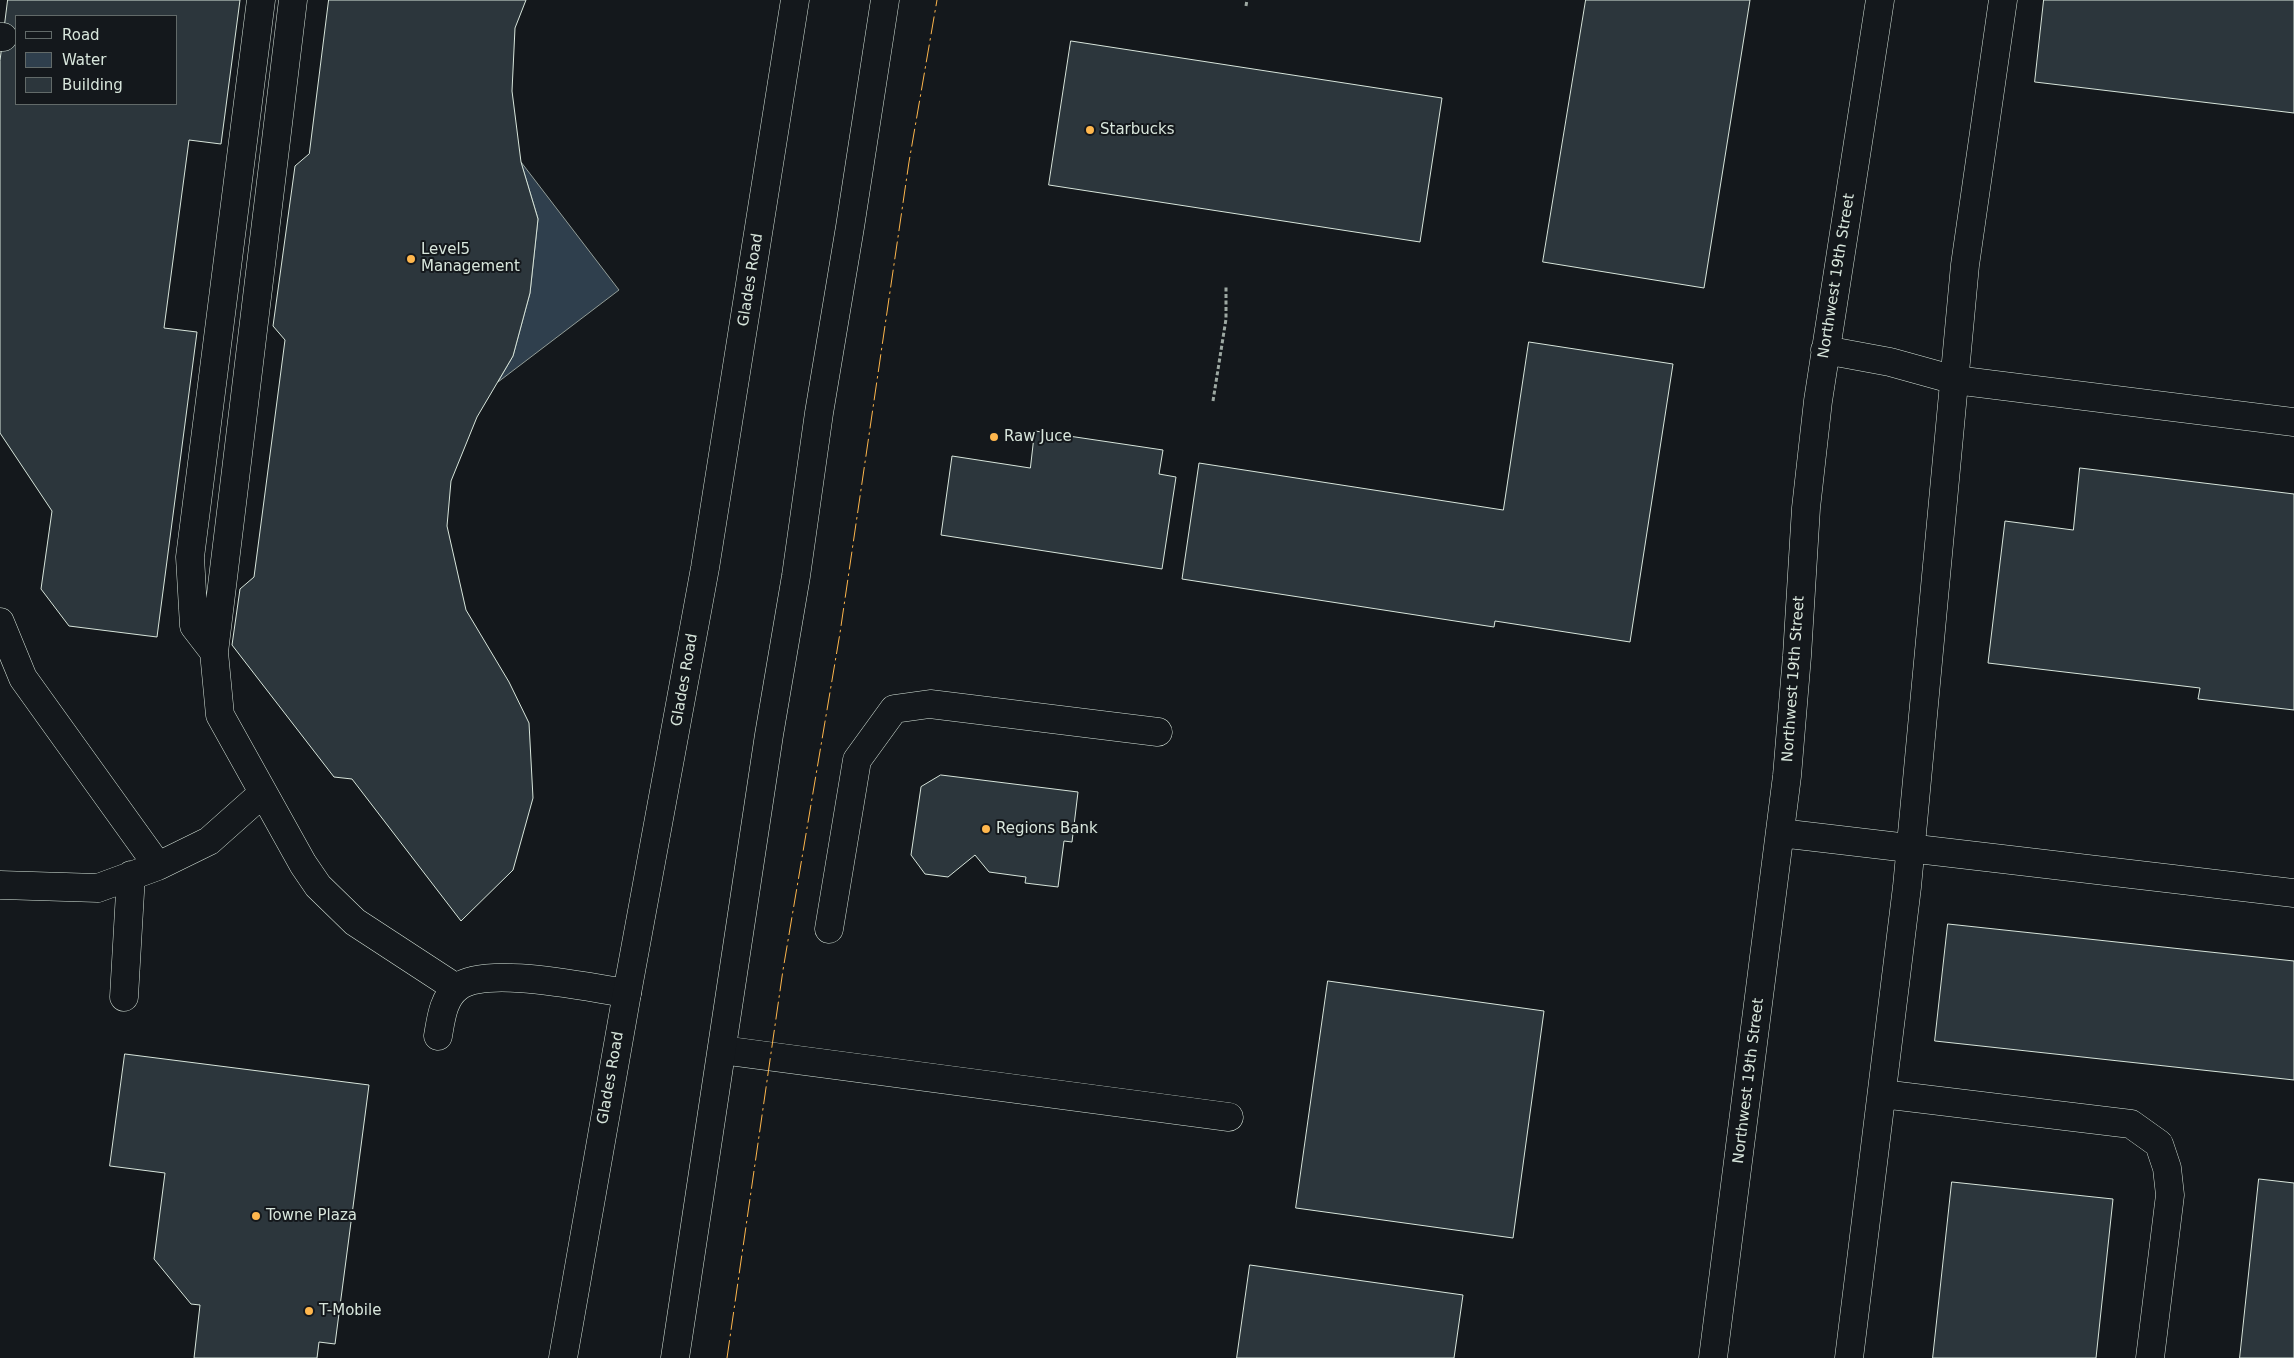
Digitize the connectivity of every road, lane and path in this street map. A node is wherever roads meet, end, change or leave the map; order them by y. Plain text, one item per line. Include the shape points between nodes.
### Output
1 (261, 0) edge
2 (293, 0) edge
3 (795, 0) edge
4 (885, 0) edge
5 (1247, 0) edge
6 (1880, 0) edge
7 (2002, 0) edge
8 (1246, 6) dead end
9 (1226, 285) dead end
10 (1825, 350) junction
11 (1955, 380) junction
12 (1213, 401) dead end
13 (2294, 422) edge
14 (0, 622) edge
15 (214, 652) junction
16 (1158, 732) dead end
17 (263, 793) junction
18 (1780, 833) junction
19 (1911, 848) junction
20 (158, 866) junction
21 (131, 876) junction
22 (0, 886) edge
23 (2294, 894) edge
24 (829, 929) dead end
25 (456, 988) junction
26 (626, 993) junction
27 (124, 997) dead end
28 (438, 1036) dead end
29 (722, 1050) junction
30 (1882, 1094) junction
31 (1229, 1117) dead end
32 (563, 1358) edge
33 (674, 1358) edge
34 (1713, 1358) edge
35 (1849, 1358) edge
36 (2150, 1358) edge

1 - 15 main road via 190,557 194,626
2 - 15 main road
3 - 26 main road, Glades Road via 705,568
4 - 29 main road
5 - 8 path
6 - 10 main road, Northwest 19th Street
7 - 11 main road via 1965,265
9 - 12 path via 1226,319
10 - 11 main road via 1890,362
10 - 18 main road, Northwest 19th Street via 1811,454 1793,716
11 - 13 main road
11 - 19 main road
14 - 20 main road via 23,678
15 - 17 main road via 220,715
16 - 24 main road via 930,704 894,708 857,760
17 - 20 main road via 209,841
17 - 25 main road via 303,864 334,904 355,922
18 - 19 main road
18 - 34 main road, Northwest 19th Street
19 - 23 main road
19 - 30 main road
20 - 21 main road
21 - 22 main road via 98,888
21 - 27 main road
25 - 26 main road via 476,979 508,976
25 - 28 main road via 444,1005
26 - 32 main road, Glades Road
29 - 31 main road
29 - 33 main road
30 - 35 main road
30 - 36 main road via 2131,1124 2159,1144 2167,1168 2170,1195

